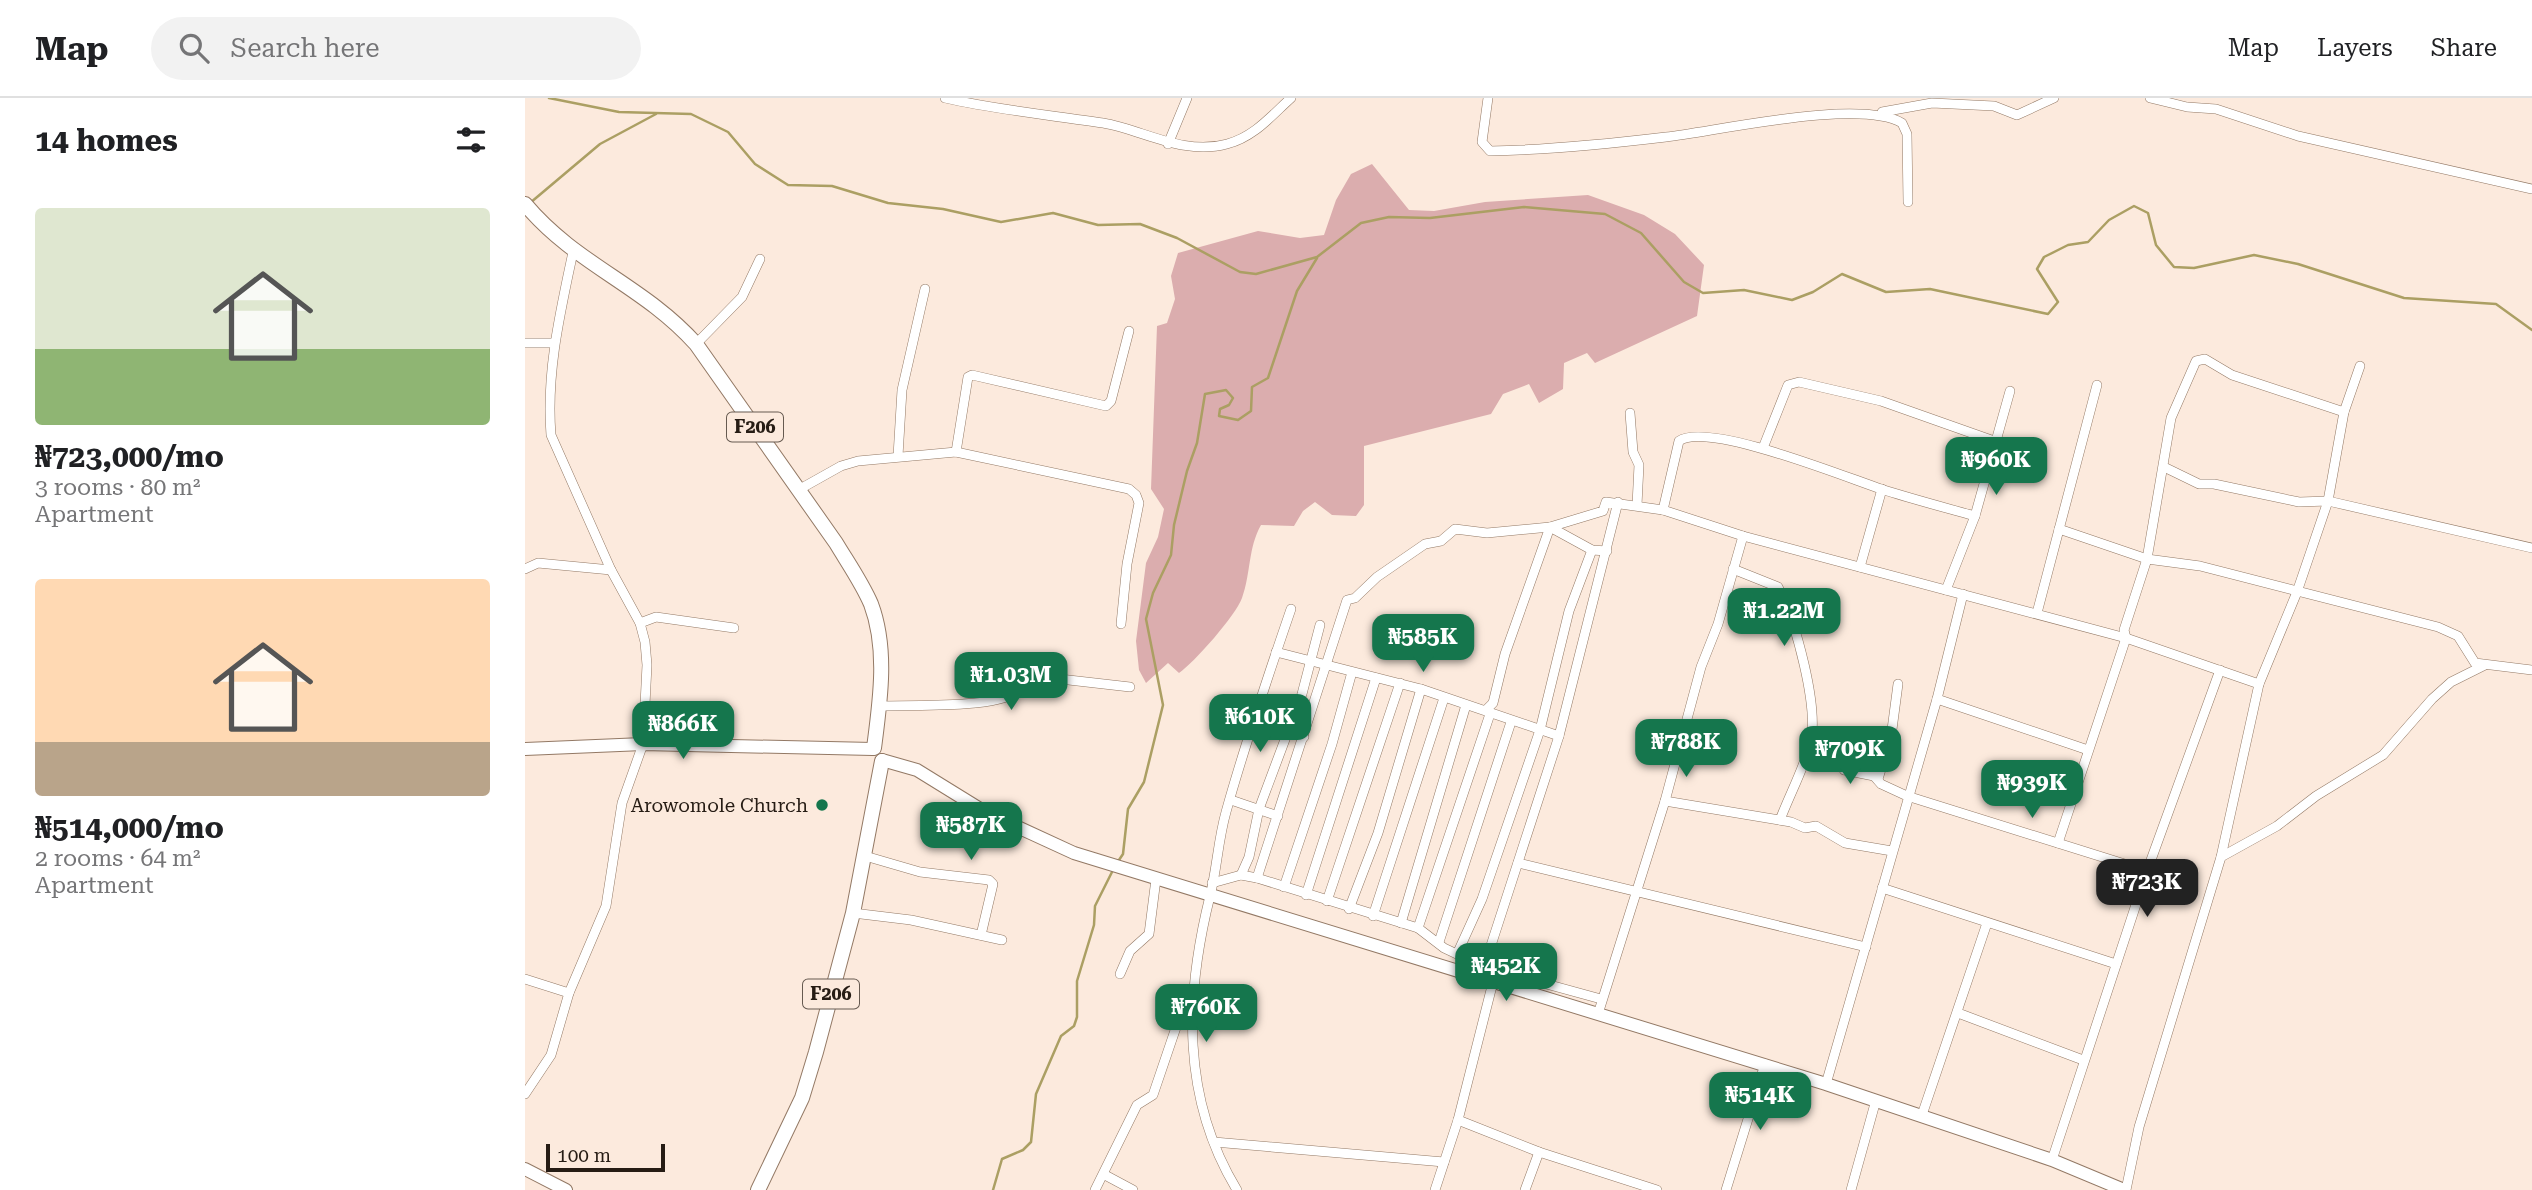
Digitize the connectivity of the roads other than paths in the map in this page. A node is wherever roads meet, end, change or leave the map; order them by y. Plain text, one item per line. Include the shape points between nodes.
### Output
1 (945, 98) edge
2 (1187, 98) edge
3 (1291, 98) edge
4 (1488, 98) edge
5 (2054, 98) edge
6 (2150, 98) edge
7 (991, 103) edge
8 (1880, 113) junction
9 (1168, 144) junction
10 (2532, 189) edge
11 (1908, 202) dead end
12 (527, 206) edge
13 (573, 252) junction
14 (760, 259) dead end
15 (925, 289) dead end
16 (1129, 331) dead end
17 (525, 344) edge
18 (554, 344) junction
19 (696, 344) junction
20 (2360, 366) dead end
21 (2097, 385) dead end
22 (2010, 391) dead end
23 (2344, 412) junction
24 (1630, 413) dead end
25 (1997, 442) junction
26 (1763, 448) junction
27 (956, 452) junction
28 (898, 456) junction
29 (2164, 467) junction
30 (800, 489) junction
31 (1882, 489) junction
32 (1618, 502) junction
33 (2328, 502) junction
34 (1637, 505) junction
35 (1663, 510) junction
36 (1975, 516) junction
37 (1550, 527) junction
38 (2059, 529) junction
39 (1743, 536) junction
40 (2532, 548) edge
41 (1592, 550) junction
42 (1607, 551) junction
43 (2147, 559) junction
44 (1860, 567) junction
45 (525, 569) edge
46 (1733, 569) junction
47 (611, 570) junction
48 (1946, 590) junction
49 (2297, 592) junction
50 (1963, 594) junction
51 (1291, 609) dead end
52 (2037, 613) junction
53 (640, 623) junction
54 (1121, 624) dead end
55 (1320, 625) dead end
56 (734, 628) dead end
57 (2126, 638) junction
58 (1276, 652) junction
59 (1309, 660) junction
60 (1326, 665) junction
61 (2485, 665) junction
62 (2220, 670) junction
63 (2532, 670) edge
64 (1352, 672) junction
65 (1376, 678) junction
66 (1400, 683) junction
67 (1898, 684) dead end
68 (2259, 684) junction
69 (1130, 687) dead end
70 (1421, 689) junction
71 (1444, 698) junction
72 (1937, 699) junction
73 (1466, 705) junction
74 (879, 708) junction
75 (1490, 714) junction
76 (1255, 715) junction
77 (1511, 722) junction
78 (1540, 730) junction
79 (1288, 731) junction
80 (1559, 736) junction
81 (1304, 737) junction
82 (1811, 742) junction
83 (643, 744) junction
84 (525, 749) edge
85 (2088, 750) junction
86 (878, 755) junction
87 (1878, 779) junction
88 (1907, 796) junction
89 (1231, 800) junction
90 (1665, 801) junction
91 (1259, 808) junction
92 (1278, 816) junction
93 (1780, 820) junction
94 (2057, 844) junction
95 (1892, 851) junction
96 (865, 856) junction
97 (2221, 857) junction
98 (1518, 863) junction
99 (2147, 871) junction
100 (1241, 875) junction
101 (1257, 878) junction
102 (1156, 879) junction
103 (1284, 887) junction
104 (1882, 888) junction
105 (1211, 889) junction
106 (1637, 891) junction
107 (1306, 895) junction
108 (1327, 901) junction
109 (1349, 909) junction
110 (853, 913) junction
111 (1373, 916) junction
112 (1401, 923) junction
113 (1987, 923) junction
114 (1418, 928) junction
115 (981, 934) junction
116 (1002, 940) dead end
117 (1439, 942) junction
118 (1866, 947) junction
119 (1458, 952) junction
120 (2116, 964) junction
121 (1484, 967) junction
122 (1120, 974) dead end
123 (525, 979) edge
124 (1493, 982) junction
125 (1195, 988) junction
126 (569, 993) junction
127 (1601, 999) junction
128 (1958, 1013) junction
129 (1598, 1014) junction
130 (2083, 1060) junction
131 (1765, 1064) junction
132 (1826, 1084) junction
133 (525, 1094) edge
134 (1876, 1100) junction
135 (1922, 1115) junction
136 (1458, 1120) junction
137 (1214, 1142) junction
138 (1539, 1152) junction
139 (2052, 1160) junction
140 (1444, 1162) junction
141 (525, 1169) edge
142 (1105, 1175) junction
143 (1627, 1186) edge
144 (566, 1190) edge
145 (758, 1190) edge
146 (1095, 1190) edge
147 (1133, 1190) edge
148 (1237, 1190) edge
149 (1435, 1190) edge
150 (1525, 1190) edge
151 (1657, 1190) edge
152 (1726, 1190) edge
153 (1851, 1190) edge
154 (2125, 1190) edge

1 - 7 street
2 - 9 street
3 - 9 street via 1251,135 1226,145
4 - 8 street via 1482,142 1490,151 1665,138 1802,116
5 - 8 street via 2017,115 1994,106 1932,103
6 - 10 street via 2216,109 2298,136
7 - 9 street via 1106,124
8 - 11 street via 1902,123 1907,135
12 - 13 main road, F206
13 - 18 street
13 - 19 main road, F206 via 654,303
14 - 19 street via 742,297
15 - 28 street via 902,390
16 - 27 street via 1106,406 968,377
17 - 18 street
18 - 47 street via 551,435
19 - 30 main road, F206
20 - 23 street
21 - 38 street
22 - 25 street
23 - 29 street via 2232,375 2200,359 2174,408
23 - 33 street
24 - 34 street via 1633,452 1639,464
25 - 26 street via 1881,401 1799,382 1788,385
25 - 36 street
26 - 31 street
26 - 35 street via 1687,435 1676,449
27 - 28 street
27 - 54 street via 1129,489 1136,495 1139,503
28 - 30 street via 841,466
29 - 33 street via 2199,484 2299,502
29 - 43 street
30 - 74 main road, F206 via 870,604 881,670
31 - 36 street
31 - 44 street
32 - 34 street
32 - 37 street via 1606,502 1602,511
32 - 42 street
33 - 40 street
33 - 49 street
34 - 35 street
35 - 39 street
36 - 48 street
37 - 41 street
37 - 60 street via 1487,533 1455,529 1441,541 1425,544 1347,600
37 - 75 street via 1505,654 1493,703 1487,709
38 - 43 street
38 - 52 street
39 - 44 street
39 - 46 street
41 - 42 street
41 - 78 street via 1569,611
42 - 80 street
43 - 49 street via 2200,566
43 - 57 street via 2124,630
44 - 48 street
45 - 47 street via 538,564
46 - 82 street via 1771,582 1785,600 1805,673
46 - 90 street
47 - 53 street
48 - 50 street
49 - 61 street via 2451,631 2475,663
49 - 68 street
50 - 52 street
50 - 72 street
51 - 58 street
52 - 57 street
53 - 56 street via 656,617
53 - 83 street via 647,665
55 - 59 street
57 - 62 street
57 - 85 street
58 - 59 street
58 - 76 street
59 - 60 street
59 - 79 street
60 - 64 street
60 - 81 street
61 - 63 street
61 - 97 street via 2452,682 2432,699 2383,755 2277,826
62 - 68 street
62 - 99 street
64 - 65 street
64 - 103 street
65 - 66 street
65 - 107 street
66 - 70 street
66 - 108 street
67 - 87 street via 1891,737
68 - 97 street
69 - 74 street via 1025,675 1015,679 1013,693 1003,698
70 - 71 street
70 - 109 street via 1378,833
71 - 73 street
71 - 111 street
72 - 85 street
72 - 88 street
73 - 75 street
73 - 112 street
74 - 86 main road, F206
75 - 77 street
75 - 114 street
76 - 79 street
76 - 89 street
77 - 78 street
77 - 117 street
78 - 80 street
78 - 119 street via 1482,899
79 - 81 street
79 - 91 street
80 - 98 street
81 - 92 street
82 - 87 street via 1842,750 1845,770
82 - 93 street
83 - 84 main road
83 - 86 main road via 842,749
83 - 126 street via 622,803 606,906
85 - 94 street
86 - 96 main road, F206 via 879,789
86 - 102 main road via 1028,834
87 - 88 street
88 - 94 street
88 - 95 street
89 - 91 street
89 - 105 street
90 - 93 street
90 - 106 street
91 - 92 street
91 - 100 street
92 - 101 street
93 - 95 street via 1805,828 1815,826 1845,843
94 - 99 street
95 - 104 street
96 - 110 main road, F206
96 - 115 street via 921,872 989,880 993,884
97 - 154 street via 2139,1127
98 - 106 street
98 - 121 street
99 - 120 street
100 - 101 street
100 - 105 street
101 - 103 street
102 - 105 main road
102 - 122 street via 1149,934 1130,951
103 - 107 street
104 - 113 street
104 - 118 street
105 - 124 main road
105 - 125 street via 1196,956
106 - 118 street
106 - 127 street
107 - 108 street
108 - 109 street
109 - 111 street
110 - 115 street
110 - 145 main road, F206 via 802,1098
111 - 112 street
112 - 114 street
113 - 120 street
113 - 128 street
114 - 117 street
115 - 116 street
117 - 119 street
118 - 132 street
119 - 121 street
120 - 130 street
121 - 127 street
123 - 126 street
124 - 129 main road
124 - 136 street
125 - 137 street via 1191,1020 1194,1076
125 - 142 street via 1185,1001 1153,1095 1137,1105
126 - 133 street via 551,1055
127 - 129 street
128 - 130 street
128 - 135 street
129 - 131 main road
130 - 139 street
131 - 132 main road
131 - 152 street
132 - 134 main road
134 - 135 main road
134 - 153 street
135 - 139 main road
136 - 138 street
136 - 140 street
137 - 140 street
137 - 148 street
138 - 143 street
138 - 150 street
139 - 154 main road
140 - 149 street
141 - 144 main road
142 - 146 street
142 - 147 street
143 - 151 street

